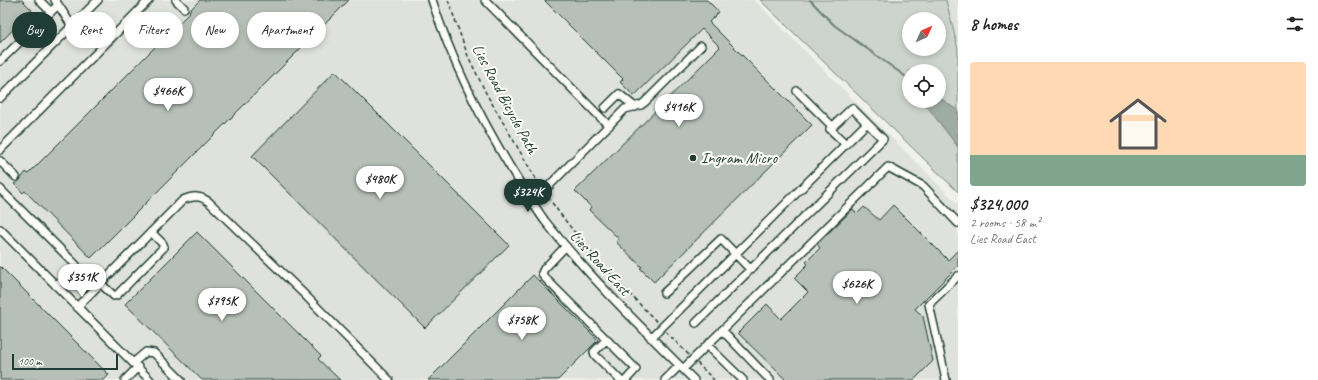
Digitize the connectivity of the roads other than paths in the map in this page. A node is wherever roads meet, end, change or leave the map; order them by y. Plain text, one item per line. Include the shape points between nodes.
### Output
1 (39, 0) edge
2 (98, 0) edge
3 (149, 0) edge
4 (176, 0) edge
5 (432, 0) edge
6 (485, 0) edge
7 (57, 2) edge
8 (184, 8) dead end
9 (50, 12) joint
10 (86, 12) edge
11 (65, 15) edge
12 (65, 33) edge
13 (701, 46) dead end
14 (13, 48) edge
15 (0, 61) edge
16 (797, 91) dead end
17 (0, 98) edge
18 (635, 107) junction
19 (605, 108) dead end
20 (867, 123) junction
21 (609, 126) junction
22 (832, 127) junction
23 (846, 144) junction
24 (0, 150) edge
25 (0, 161) edge
26 (16, 177) dead end
27 (0, 189) edge
28 (533, 202) junction
29 (958, 223) edge
30 (0, 230) edge
31 (151, 232) junction
32 (566, 246) junction
33 (736, 254) junction
34 (750, 269) junction
35 (958, 276) edge
36 (100, 284) junction
37 (56, 286) junction
38 (664, 293) dead end
39 (77, 307) junction
40 (696, 323) dead end
41 (722, 330) junction
42 (651, 338) junction
43 (607, 339) junction
44 (707, 345) junction
45 (136, 365) junction
46 (681, 367) junction
47 (128, 379) edge
48 (945, 379) edge
49 (150, 380) edge
50 (182, 380) edge
51 (389, 380) edge
52 (620, 380) edge
53 (626, 380) edge
54 (665, 380) edge
55 (694, 380) edge
56 (742, 380) edge
57 (770, 380) edge

1 - 9 street
2 - 10 street
3 - 24 street
4 - 8 street
5 - 28 street, Lies Road East via 471,96 492,137
6 - 21 street
7 - 9 street
7 - 11 street
12 - 17 street
13 - 18 street via 646,102
14 - 15 street
16 - 22 street
18 - 19 street via 619,94
18 - 21 street via 625,109
20 - 22 street via 852,108
20 - 23 street
20 - 34 street via 883,139
21 - 28 street
22 - 23 street via 830,129
23 - 33 street
25 - 26 street
27 - 37 street via 76,266
28 - 32 street, Lies Road East
29 - 41 street via 923,186 888,167
30 - 37 street
31 - 36 street
31 - 36 street via 164,247 117,295 114,296
31 - 51 street via 183,200 194,196 206,199
32 - 42 street, Lies Road East
32 - 43 street via 542,273
33 - 34 street
33 - 38 street via 721,239
33 - 42 street
34 - 40 street
35 - 48 street via 930,304
36 - 39 street
37 - 39 street
39 - 45 street
41 - 44 street
41 - 57 street
42 - 46 street, Lies Road East
43 - 52 street via 594,352
43 - 53 street via 636,369
44 - 46 street
44 - 56 street
45 - 47 street
45 - 49 street
45 - 50 street via 146,352 154,352
46 - 54 street
46 - 55 street, Lies Road East

